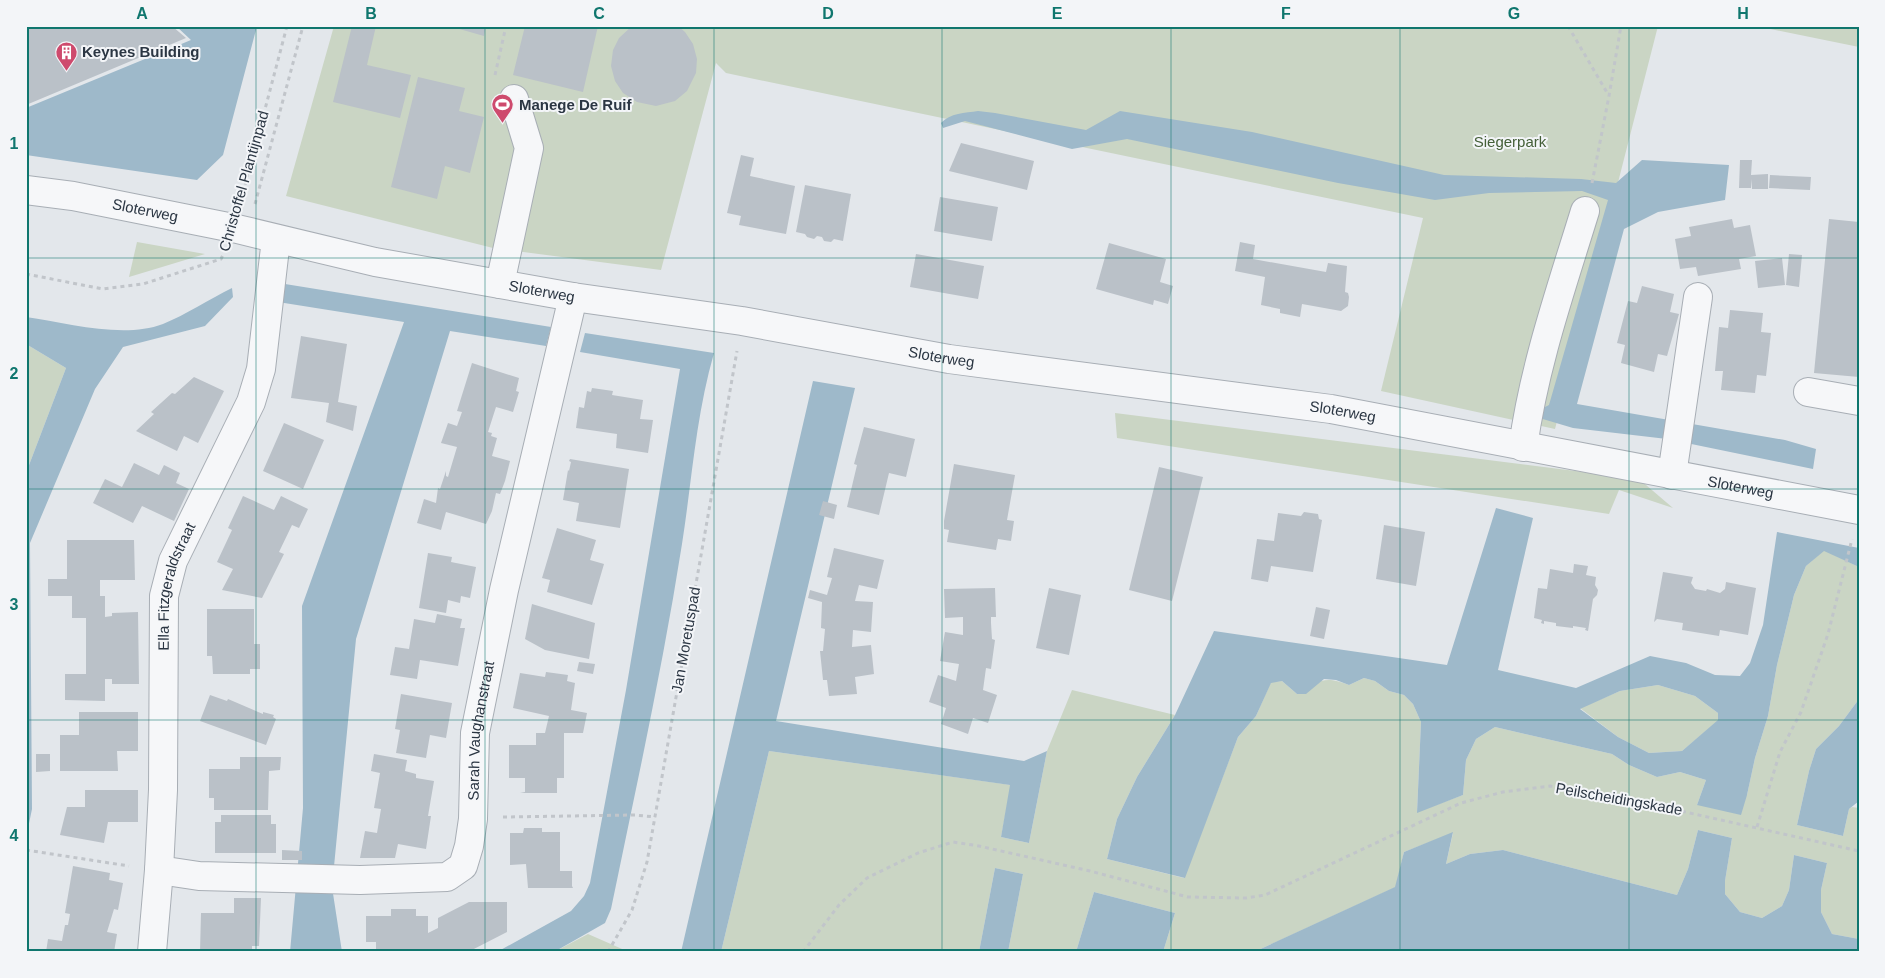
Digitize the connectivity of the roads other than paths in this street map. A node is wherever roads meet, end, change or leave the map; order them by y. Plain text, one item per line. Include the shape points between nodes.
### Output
1 (514, 99) road end
2 (26, 190) edge
3 (1585, 211) dead end
4 (276, 239) junction
5 (500, 284) junction
6 (573, 297) junction
7 (1698, 297) dead end
8 (1808, 392) dead end
9 (1859, 401) edge
10 (1522, 447) junction
11 (1674, 463) junction
12 (1856, 523) edge
13 (159, 870) junction
14 (152, 952) edge

1 - 5 street via 529,148
2 - 4 street, Sloterweg via 73,196
3 - 10 street via 1536,371
4 - 5 street, Sloterweg via 375,262
4 - 13 street, Ella Fitzgeraldstraat via 261,369 251,402 173,561 164,596 163,790
5 - 6 street, Sloterweg
6 - 10 street, Sloterweg via 742,321 949,359 1332,409
6 - 13 street, Sarah Vaughanstraat via 504,590 475,733 473,819 463,866 447,877 360,880 199,876
7 - 11 street
8 - 9 street
10 - 11 street, Sloterweg
11 - 12 street, Sloterweg
13 - 14 street, Ella Fitzgeraldstraat

